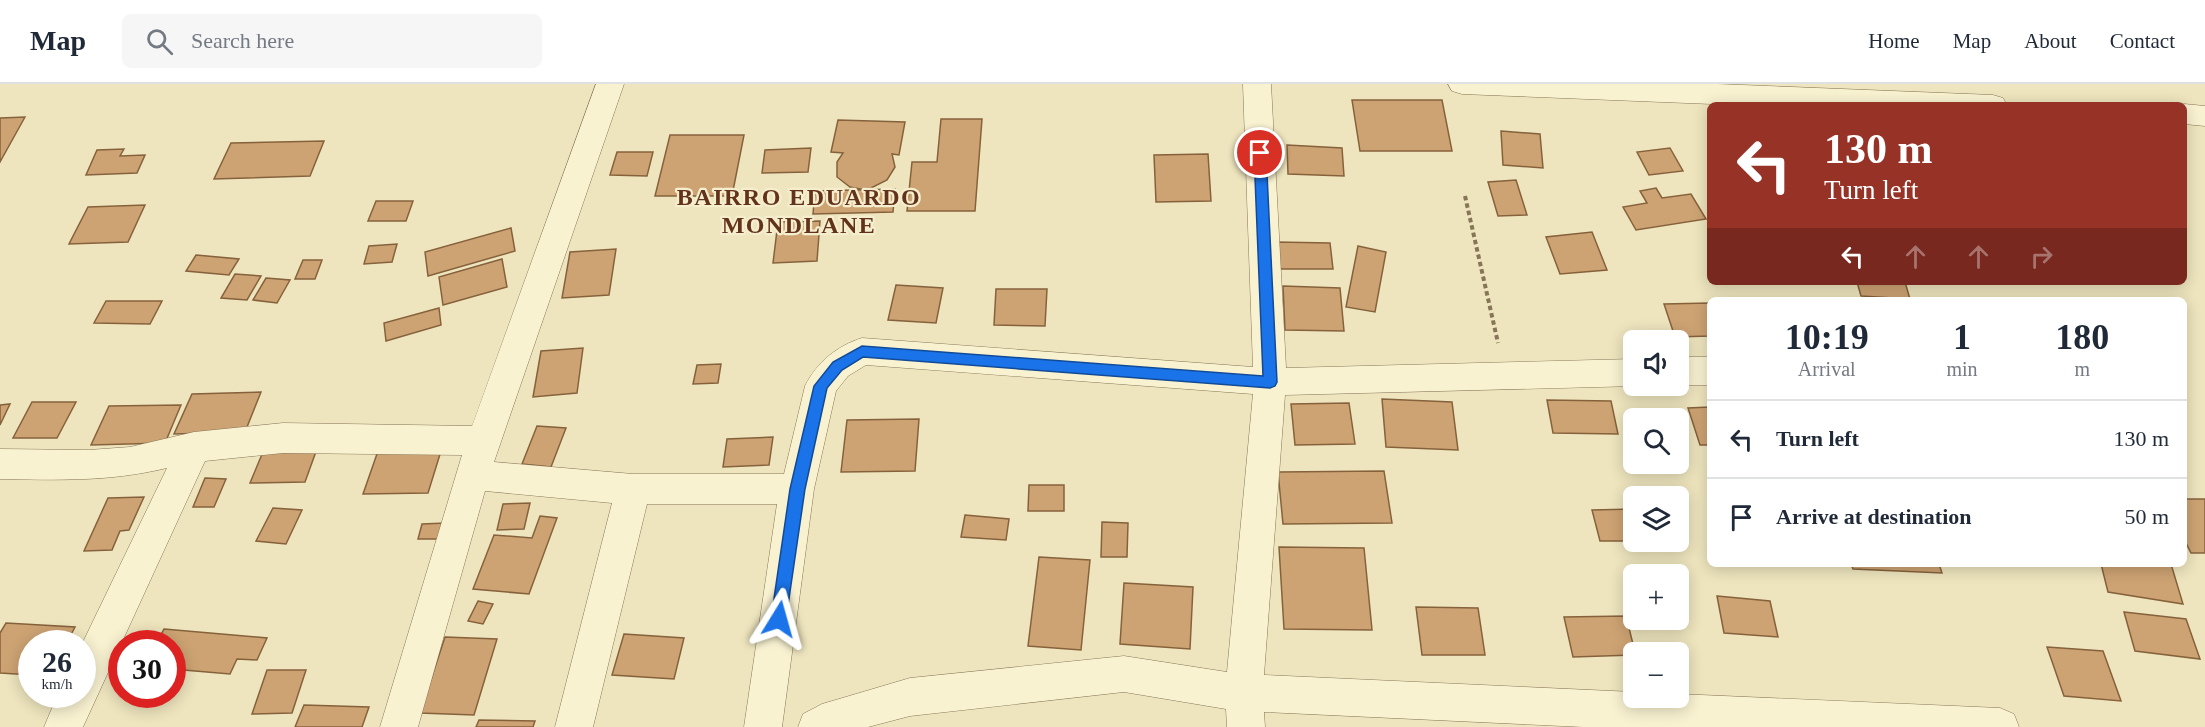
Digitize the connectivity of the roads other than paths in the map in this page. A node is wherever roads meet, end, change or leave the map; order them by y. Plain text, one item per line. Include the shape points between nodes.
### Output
1 (610, 84) edge
2 (1257, 84) edge
3 (1462, 84) edge
4 (1917, 102) edge
5 (2187, 114) edge
6 (2205, 116) edge
7 (1689, 371) edge
8 (1707, 371) edge
9 (1623, 373) edge
10 (1270, 382) junction
11 (483, 441) junction
12 (194, 447) junction
13 (0, 464) edge
14 (473, 475) junction
15 (633, 489) junction
16 (797, 489) junction
17 (96, 656) edge
18 (72, 708) edge
19 (1245, 710) edge
20 (63, 727) edge
21 (399, 727) edge
22 (574, 727) edge
23 (763, 727) edge
24 (817, 727) edge
25 (2000, 727) edge

1 - 11 street
2 - 10 street
3 - 4 street
5 - 6 street
7 - 8 street
9 - 10 street
10 - 16 street via 862,351 837,366 820,386
10 - 19 street
11 - 12 street via 283,438
11 - 14 street
12 - 13 street via 130,462
12 - 17 street
14 - 15 street
14 - 21 street
15 - 16 street
15 - 22 street
16 - 23 street
18 - 20 street
19 - 24 street via 1124,674 910,697 835,717
19 - 25 street

